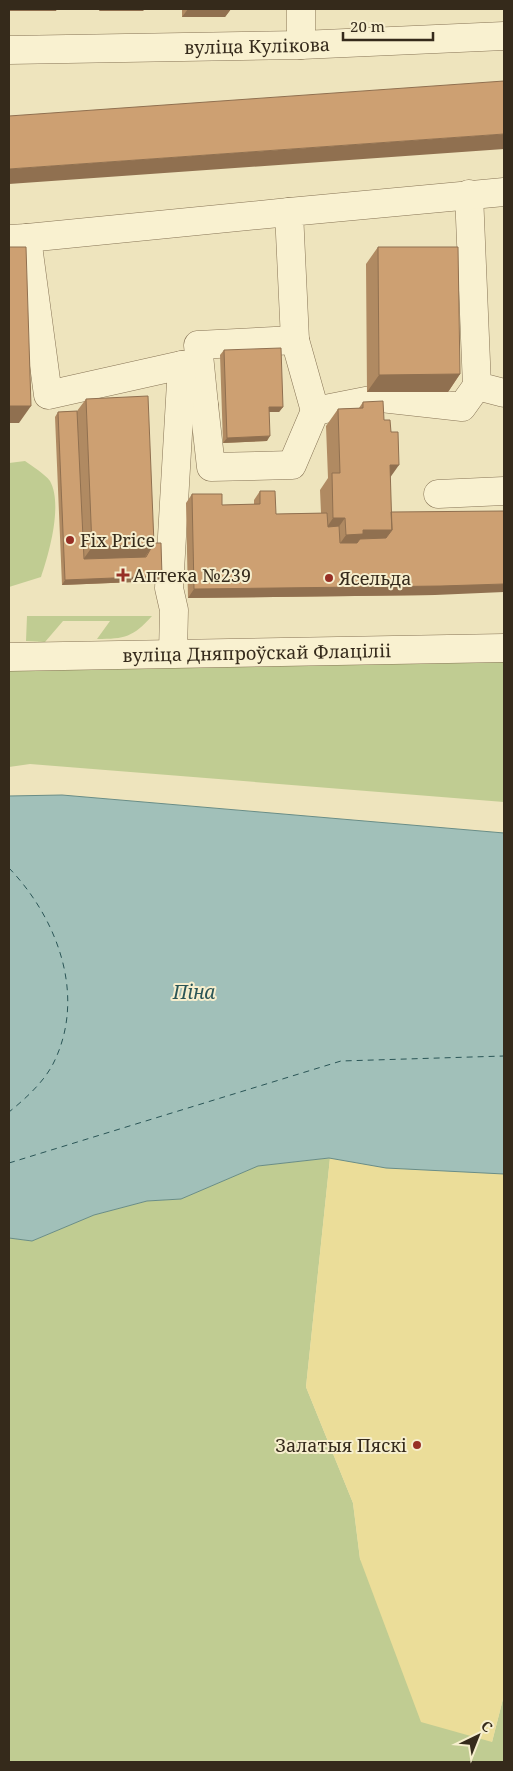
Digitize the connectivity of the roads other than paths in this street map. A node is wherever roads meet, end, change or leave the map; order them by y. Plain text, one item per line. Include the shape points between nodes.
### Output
1 (301, 9) edge
2 (504, 36) edge
3 (301, 45) junction
4 (9, 50) edge
5 (504, 192) edge
6 (469, 194) junction
7 (289, 212) junction
8 (18, 238) edge
9 (295, 340) junction
10 (182, 365) junction
11 (477, 386) junction
12 (504, 393) edge
13 (204, 405) junction
14 (315, 411) junction
15 (504, 491) edge
16 (438, 494) dead end
17 (504, 648) edge
18 (173, 654) junction
19 (9, 657) edge

1 - 3 street
2 - 3 street, вуліца Кулікова
3 - 4 street, вуліца Кулікова
5 - 6 street
6 - 7 street
6 - 11 street
7 - 8 street
7 - 9 street
8 - 10 street via 48,395
9 - 13 street via 198,345
9 - 14 street
10 - 13 street
10 - 18 street via 169,588 174,610
11 - 12 street
11 - 14 street via 462,407 380,398
13 - 14 street via 211,467 292,465
15 - 16 street
17 - 18 street, вуліца Дняпроўскай Флаціліі
18 - 19 street, вуліца Дняпроўскай Флаціліі

